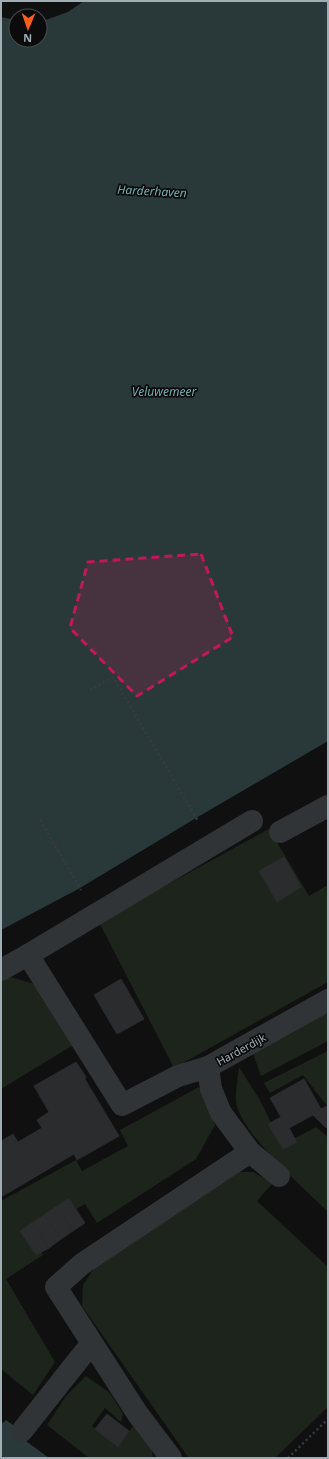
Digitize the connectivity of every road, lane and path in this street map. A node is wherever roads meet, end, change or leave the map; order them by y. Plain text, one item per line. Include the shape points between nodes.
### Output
1 (90, 690) dead end
2 (328, 806) edge
3 (40, 820) dead end
4 (252, 822) dead end
5 (280, 832) dead end
6 (211, 845) junction
7 (94, 915) junction
8 (28, 955) junction
9 (1, 970) edge
10 (328, 1000) edge
11 (208, 1067) junction
12 (250, 1152) junction
13 (279, 1176) dead end
14 (91, 1344) junction
15 (328, 1419) edge
16 (22, 1431) dead end
17 (171, 1458) edge
18 (288, 1458) edge

1 - 6 path via 113,677
2 - 5 street
3 - 7 path
4 - 6 street
6 - 7 street
7 - 8 street
8 - 9 street
8 - 11 street via 122,1105 178,1076
10 - 11 street, Harderdijk
11 - 12 street, Harderdijk via 211,1089 221,1113
12 - 13 street, Harderdijk
12 - 14 street via 82,1264 56,1287
14 - 16 street
14 - 17 street
15 - 18 path

